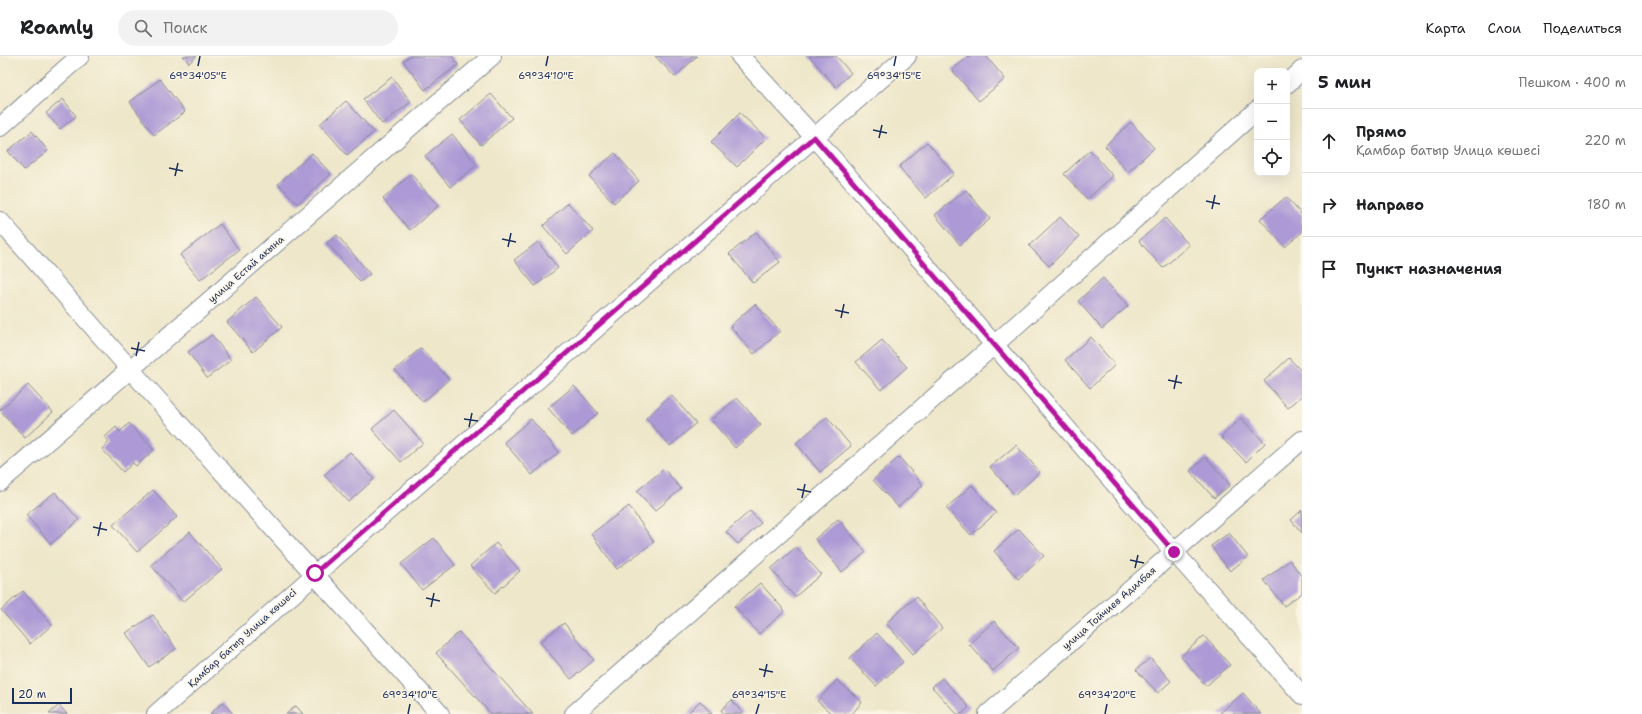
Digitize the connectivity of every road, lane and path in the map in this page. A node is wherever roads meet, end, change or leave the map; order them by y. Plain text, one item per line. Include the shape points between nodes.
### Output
1 (80, 56) edge
2 (492, 56) edge
3 (740, 56) edge
4 (907, 56) edge
5 (1302, 70) edge
6 (1290, 81) edge
7 (1254, 113) edge
8 (0, 127) edge
9 (814, 137) junction
10 (0, 221) edge
11 (994, 345) junction
12 (130, 369) junction
13 (1302, 440) edge
14 (0, 482) edge
15 (1174, 552) junction
16 (315, 573) junction
17 (1302, 695) edge
18 (156, 714) edge
19 (440, 714) edge
20 (574, 714) edge
21 (988, 714) edge

1 - 8 street
2 - 12 street, улица Естай акына
3 - 9 street
4 - 9 street, Қамбар батыр Улица көшесі
5 - 6 street
7 - 11 street
9 - 11 street
9 - 16 street, Қамбар батыр Улица көшесі
10 - 12 street
11 - 15 street
11 - 20 street
12 - 14 street, улица Естай акына
12 - 16 street
13 - 15 street, улица Тойчиев Адилбая
15 - 17 street
15 - 21 street, улица Тойчиев Адилбая
16 - 18 street, Қамбар батыр Улица көшесі
16 - 19 street

